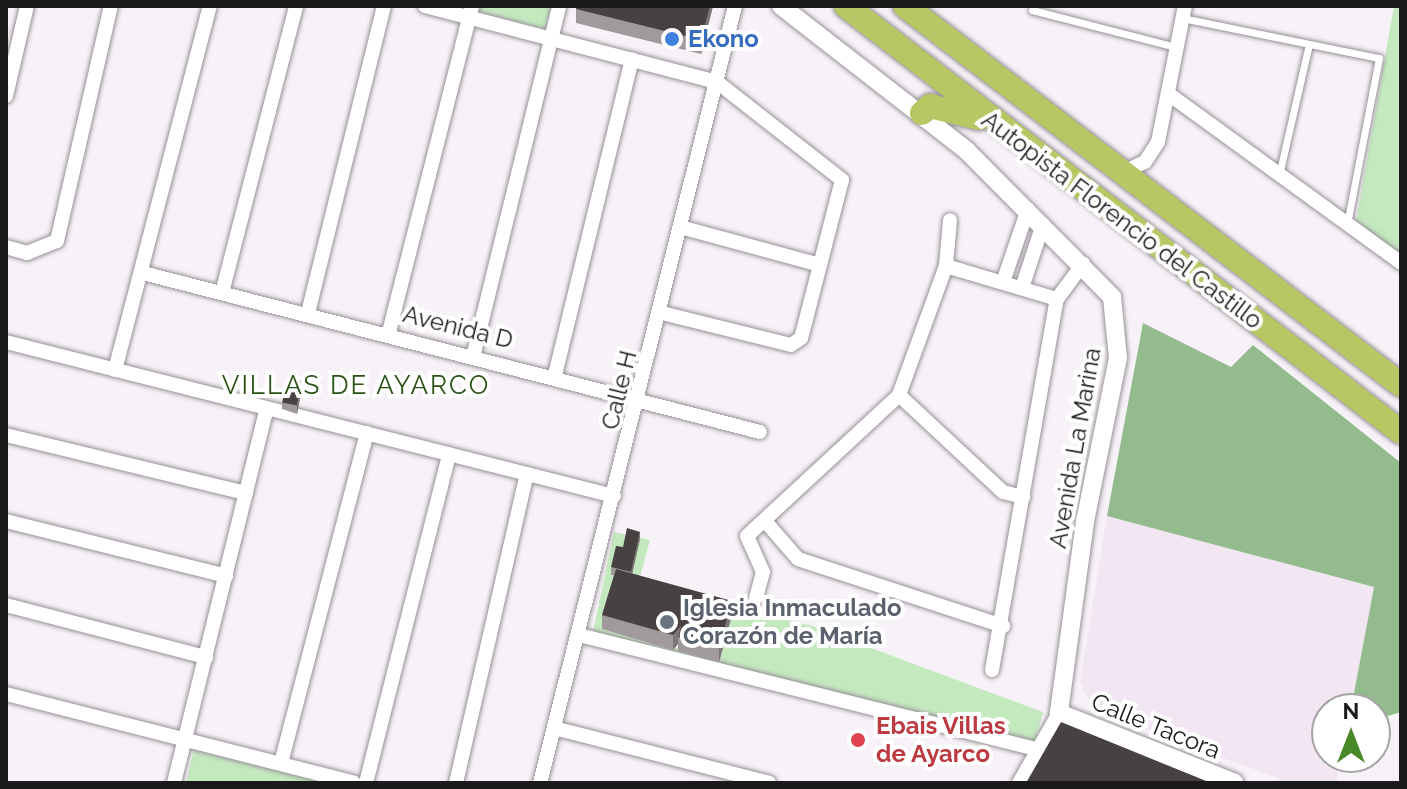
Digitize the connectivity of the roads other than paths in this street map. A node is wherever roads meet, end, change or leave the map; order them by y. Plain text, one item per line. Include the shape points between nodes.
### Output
1 (27, 6) edge
2 (111, 6) edge
3 (210, 6) edge
4 (296, 6) edge
5 (384, 6) edge
6 (425, 6) edge
7 (559, 6) edge
8 (735, 6) edge
9 (781, 6) edge
10 (846, 6) edge
11 (905, 6) edge
12 (1032, 10) dead end
13 (470, 11) edge
14 (1184, 12) edge
15 (551, 38) junction
16 (1309, 44) junction
17 (1176, 47) junction
18 (632, 59) junction
19 (717, 82) junction
20 (1170, 95) junction
21 (6, 96) edge
22 (922, 113) junction
23 (991, 122) junction
24 (1122, 173) junction
25 (1279, 177) junction
26 (1028, 209) junction
27 (950, 220) dead end
28 (1043, 224) junction
29 (1347, 226) junction
30 (684, 228) junction
31 (6, 247) edge
32 (1401, 263) edge
33 (1083, 264) junction
34 (820, 265) junction
35 (946, 266) junction
36 (143, 273) junction
37 (1003, 282) junction
38 (1022, 288) junction
39 (223, 289) junction
40 (1057, 299) junction
41 (308, 313) junction
42 (662, 313) junction
43 (389, 332) junction
44 (6, 342) edge
45 (474, 353) junction
46 (115, 370) junction
47 (555, 375) junction
48 (1401, 385) edge
49 (899, 395) junction
50 (640, 398) junction
51 (267, 408) junction
52 (760, 432) dead end
53 (1401, 432) edge
54 (367, 433) junction
55 (6, 435) edge
56 (449, 454) junction
57 (527, 474) junction
58 (246, 493) junction
59 (614, 496) junction
60 (1023, 497) junction
61 (6, 521) edge
62 (765, 521) junction
63 (226, 576) junction
64 (756, 598) dead end
65 (6, 605) edge
66 (1003, 626) junction
67 (579, 635) junction
68 (206, 657) junction
69 (992, 670) dead end
70 (6, 694) edge
71 (1059, 713) junction
72 (554, 728) junction
73 (185, 741) junction
74 (1039, 750) junction
75 (281, 763) junction
76 (174, 783) edge
77 (354, 783) edge
78 (366, 783) edge
79 (456, 783) edge
80 (540, 783) edge
81 (769, 783) edge
82 (1019, 783) edge
83 (1235, 783) edge

1 - 21 street
2 - 31 street via 57,241 27,253
3 - 36 street
4 - 39 street
5 - 41 street
6 - 13 street
7 - 15 street
8 - 19 street, Calle H
9 - 22 street, Avenida La Marina
10 - 23 highway, Autopista Florencio del Castillo
11 - 24 highway, Autopista Florencio del Castillo
12 - 17 lane
13 - 15 street
13 - 43 street
14 - 16 lane
14 - 17 street
15 - 18 street
15 - 45 street
16 - 25 lane
16 - 29 lane via 1379,58
17 - 20 street
18 - 19 street
18 - 47 street
19 - 30 street, Calle H
19 - 34 street via 842,180
20 - 24 street via 1153,153
20 - 25 street
22 - 23 highway via 939,107
22 - 26 street, Avenida La Marina
23 - 53 highway, Autopista Florencio del Castillo
24 - 48 highway, Autopista Florencio del Castillo
25 - 29 street
26 - 28 street, Avenida La Marina
26 - 37 street
27 - 35 street
28 - 33 street, Avenida La Marina
28 - 38 street
29 - 32 street
30 - 34 street
30 - 42 street, Calle H
33 - 40 street
33 - 71 street, Avenida La Marina via 1112,297 1118,358 1085,522
34 - 42 street via 801,338 791,345
35 - 37 street
35 - 49 street
36 - 39 street, Avenida D
36 - 46 street
37 - 38 street
38 - 40 street
39 - 41 street, Avenida D
40 - 60 street
41 - 43 street, Avenida D
42 - 50 street, Calle H
43 - 45 street, Avenida D
44 - 46 street
45 - 47 street, Avenida D
46 - 51 street
47 - 50 street, Avenida D
49 - 60 street via 1003,492
49 - 62 street
50 - 52 street, Avenida D
50 - 59 street, Calle H
51 - 54 street
51 - 58 street
54 - 56 street
54 - 75 street
55 - 58 street
56 - 57 street
56 - 78 street
57 - 59 street
57 - 79 street
58 - 63 street
59 - 67 street, Calle H
60 - 66 street
61 - 63 street
62 - 64 street via 745,543 763,572
62 - 66 street via 798,559
63 - 68 street
65 - 68 street
66 - 69 street
67 - 72 street, Calle H
67 - 74 street
68 - 73 street
70 - 73 street
71 - 74 street
71 - 83 street, Calle Tacora via 1150,756
72 - 80 street, Calle H
72 - 81 street
73 - 75 street
73 - 76 street
74 - 82 street
75 - 77 street

